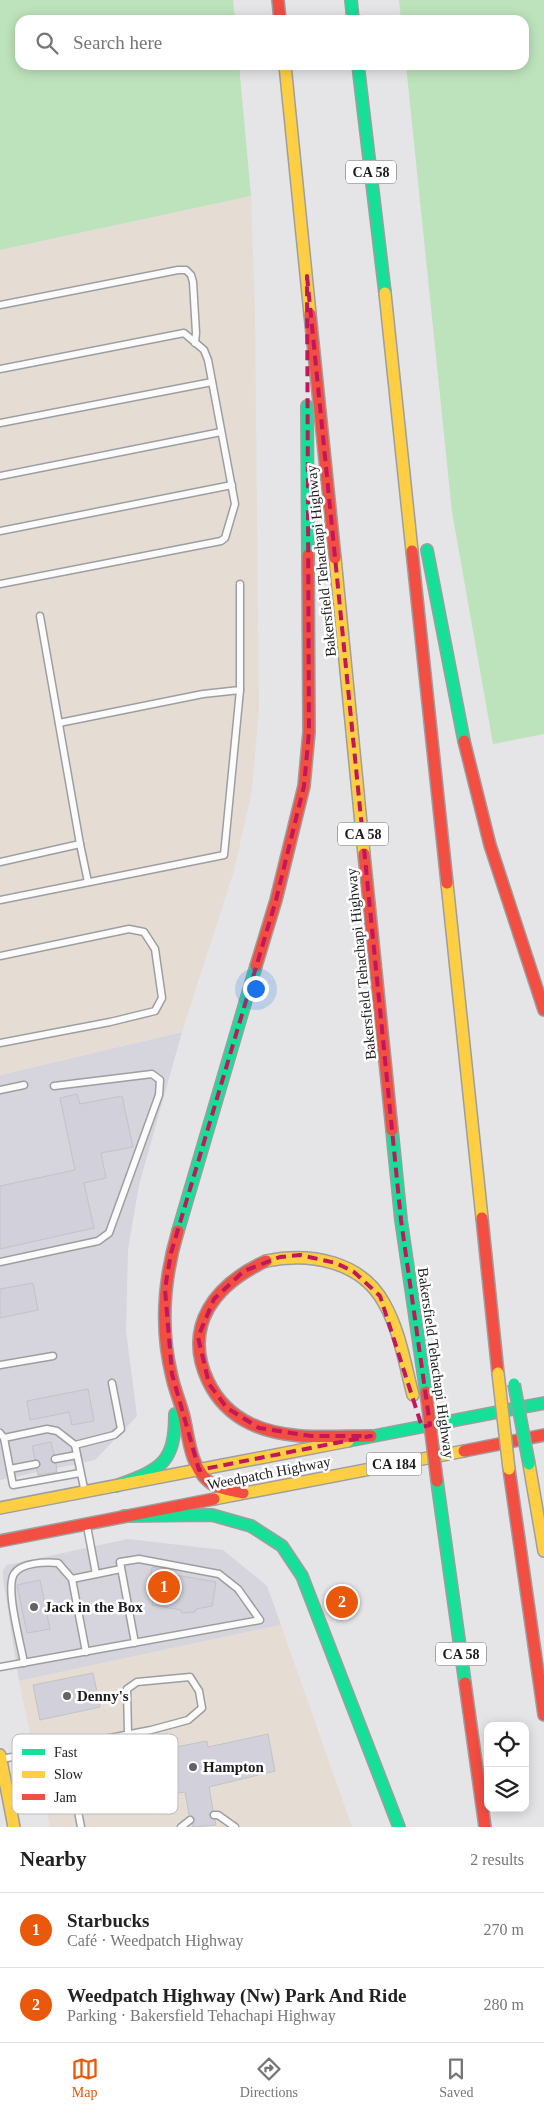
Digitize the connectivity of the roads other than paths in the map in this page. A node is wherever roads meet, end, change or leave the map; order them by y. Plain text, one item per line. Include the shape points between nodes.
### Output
1 (278, 0) edge
2 (351, 0) edge
3 (280, 15) edge
4 (352, 15) edge
5 (286, 70) edge
6 (359, 70) edge
7 (307, 276) junction
8 (384, 279) junction
9 (0, 305) edge
10 (195, 343) junction
11 (0, 369) edge
12 (212, 382) junction
13 (0, 423) edge
14 (222, 432) junction
15 (0, 476) edge
16 (232, 485) junction
17 (419, 500) dead end
18 (0, 531) edge
19 (425, 538) dead end
20 (0, 584) edge
21 (240, 584) dead end
22 (40, 616) dead end
23 (240, 690) junction
24 (59, 723) junction
25 (80, 844) junction
26 (0, 862) edge
27 (88, 882) junction
28 (0, 900) edge
29 (0, 956) edge
30 (544, 1010) edge
31 (0, 1043) edge
32 (24, 1085) dead end
33 (54, 1086) dead end
34 (0, 1090) edge
35 (479, 1202) junction
36 (0, 1262) edge
37 (508, 1352) dead end
38 (52, 1356) dead end
39 (0, 1365) edge
40 (511, 1370) dead end
41 (112, 1382) dead end
42 (176, 1395) junction
43 (544, 1403) edge
44 (2, 1435) edge
45 (544, 1435) edge
46 (371, 1436) junction
47 (75, 1444) junction
48 (77, 1455) junction
49 (55, 1459) dead end
50 (36, 1464) dead end
51 (10, 1469) junction
52 (199, 1470) junction
53 (80, 1473) junction
54 (438, 1481) junction
55 (13, 1486) junction
56 (116, 1486) junction
57 (84, 1492) junction
58 (244, 1493) junction
59 (17, 1505) junction
60 (0, 1508) edge
61 (124, 1516) junction
62 (86, 1524) junction
63 (0, 1541) edge
64 (544, 1551) edge
65 (120, 1566) junction
66 (96, 1574) junction
67 (72, 1579) junction
68 (135, 1643) junction
69 (86, 1652) junction
70 (24, 1663) junction
71 (0, 1667) edge
72 (544, 1715) edge
73 (128, 1734) joint
74 (0, 1757) edge
75 (78, 1814) edge
76 (214, 1815) dead end
77 (190, 1820) dead end
78 (14, 1827) edge
79 (81, 1827) edge
80 (181, 1827) edge
81 (235, 1827) edge
82 (399, 1827) edge
83 (486, 1827) edge

1 - 3 main road
2 - 4 main road
5 - 7 main road, Bakersfield Tehachapi Highway / CA 58
6 - 8 main road, CA 58
7 - 42 main road via 306,498 310,616 309,732 304,786 276,900 171,1253 165,1289 166,1328
7 - 54 main road, Bakersfield Tehachapi Highway / CA 58, bridge via 402,1220
8 - 17 main road
8 - 35 main road, CA 58
9 - 10 lane via 186,270 193,282
10 - 11 lane via 184,333
10 - 12 lane via 204,350
12 - 13 lane
12 - 14 lane
14 - 15 lane
14 - 16 lane
16 - 18 lane
16 - 20 lane via 236,504 225,538 221,541
19 - 30 main road via 438,621 475,789
21 - 23 lane
22 - 24 lane
23 - 24 lane via 203,694
23 - 27 lane via 224,855
24 - 25 lane
25 - 26 lane
25 - 27 lane
27 - 28 lane
29 - 31 lane via 129,929 144,932 156,949 162,998 155,1011
32 - 34 lane
33 - 36 lane via 152,1074 160,1080 159,1095 109,1233 98,1241
35 - 37 main road
35 - 72 main road, CA 58, bridge via 509,1469
38 - 39 lane
40 - 64 main road, bridge
41 - 47 lane via 121,1429 114,1435
42 - 52 main road
42 - 56 main road via 173,1446 169,1457 160,1468
43 - 46 main road, Weedpatch Highway / CA 184
44 - 47 lane via 48,1428
44 - 51 lane
45 - 58 main road, Weedpatch Highway / CA 184
46 - 52 main road, Weedpatch Highway / CA 184
46 - 54 main road, bridge via 275,1432 248,1423 227,1408 209,1384 198,1337 214,1299 227,1284 253,1267 280,1257 318,1257 354,1272 380,1296 388,1311
47 - 48 lane
48 - 49 lane
48 - 53 lane
50 - 51 lane
51 - 55 lane
52 - 56 main road, Weedpatch Highway / CA 184
52 - 58 main road via 215,1486
53 - 55 lane
53 - 57 lane
54 - 83 main road, Bakersfield Tehachapi Highway / CA 58
55 - 59 lane
56 - 57 main road, Weedpatch Highway / CA 184
57 - 59 main road, Weedpatch Highway / CA 184
58 - 61 main road, Weedpatch Highway / CA 184
59 - 60 main road, Weedpatch Highway / CA 184
61 - 62 main road, Weedpatch Highway / CA 184
61 - 82 main road via 212,1515 251,1526 282,1546 302,1576
62 - 63 main road, Weedpatch Highway / CA 184
62 - 66 lane
65 - 66 lane
65 - 68 lane
65 - 68 lane via 138,1559 219,1574 238,1589 260,1620
66 - 67 lane
67 - 69 lane
67 - 70 lane via 58,1563 31,1565 18,1569 14,1574 12,1600
68 - 69 lane
69 - 70 lane
70 - 71 lane
73 - 73 lane via 188,1720 202,1708 190,1677 137,1682 127,1689
74 - 78 main road
75 - 79 lane
76 - 81 lane via 218,1814
77 - 80 lane

